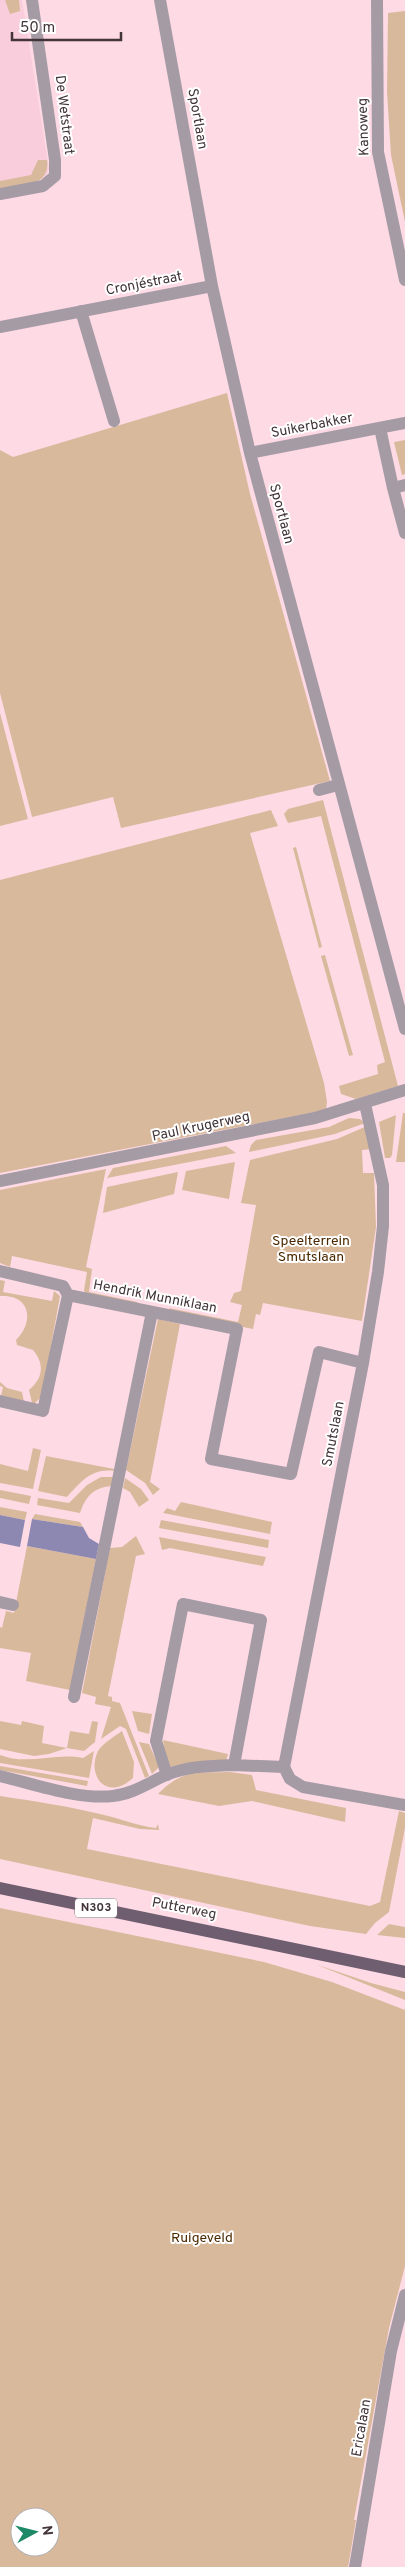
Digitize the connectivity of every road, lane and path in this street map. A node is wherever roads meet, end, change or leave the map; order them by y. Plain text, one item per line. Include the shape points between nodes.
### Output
1 (32, 0) edge
2 (160, 0) edge
3 (378, 0) edge
4 (0, 194) edge
5 (405, 280) edge
6 (212, 286) junction
7 (81, 311) junction
8 (0, 327) edge
9 (114, 421) dead end
10 (405, 423) edge
11 (380, 428) junction
12 (250, 453) junction
13 (399, 486) edge
14 (405, 533) edge
15 (338, 786) junction
16 (319, 790) dead end
17 (405, 1029) edge
18 (405, 1090) edge
19 (365, 1104) junction
20 (0, 1182) edge
21 (0, 1271) edge
22 (68, 1295) junction
23 (152, 1312) junction
24 (363, 1363) junction
25 (0, 1401) edge
26 (0, 1602) edge
27 (13, 1605) dead end
28 (74, 1697) dead end
29 (234, 1765) junction
30 (284, 1768) junction
31 (167, 1775) junction
32 (0, 1776) edge
33 (405, 1805) edge
34 (0, 1888) edge
35 (362, 1962) junction
36 (405, 1968) edge
37 (405, 1972) edge
38 (405, 2295) edge
39 (355, 2567) edge

1 - 4 street, De Wetstraat via 55,176 44,186
2 - 6 street, Sportlaan
3 - 5 street, Kanoweg via 378,152
6 - 7 street, Cronjéstraat
6 - 12 street, Sportlaan
7 - 8 street, Cronjéstraat
7 - 9 street
10 - 11 street, Suikerbakker
11 - 12 street, Suikerbakker
11 - 13 street
12 - 15 street, Sportlaan
13 - 14 street
15 - 16 street
15 - 17 street, Sportlaan
18 - 19 street, Paul Krugerweg
19 - 20 street, Paul Krugerweg via 305,1120
19 - 24 street, Smutslaan via 383,1185 383,1226
21 - 22 street, Hendrik Munniklaan via 63,1286
22 - 23 street, Hendrik Munniklaan
22 - 25 street via 43,1411
23 - 24 street, Hendrik Munniklaan via 236,1329 211,1459 290,1474 319,1352
23 - 28 street
24 - 30 street, Smutslaan
26 - 27 street
29 - 30 street
29 - 31 street via 192,1767
29 - 31 street via 261,1620 183,1604 156,1741
30 - 33 street via 290,1779 303,1787
31 - 32 street via 133,1792 113,1796 87,1796
34 - 35 main road, Putterweg / N303
35 - 36 main road, Putterweg / N303
35 - 37 main road, Putterweg / N303
38 - 39 street, Ericalaan via 391,2351

